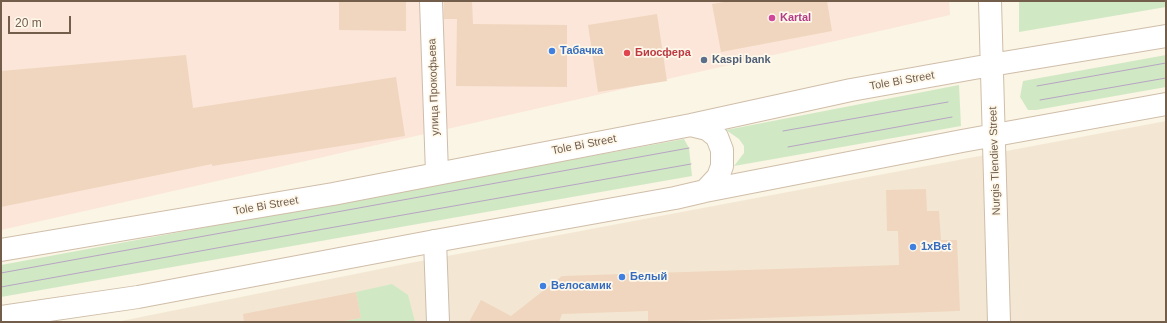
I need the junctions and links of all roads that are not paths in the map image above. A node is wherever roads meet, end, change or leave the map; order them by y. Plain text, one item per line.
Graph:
1 (431, 1) edge
2 (990, 1) edge
3 (1166, 36) edge
4 (991, 65) junction
5 (1166, 104) edge
6 (691, 124) junction
7 (994, 135) junction
8 (437, 173) junction
9 (705, 191) junction
10 (435, 240) junction
11 (1, 250) edge
12 (1, 317) edge
13 (438, 322) edge
14 (1000, 322) edge

1 - 8 main road, улица Прокофьева
2 - 4 main road, Nurgis Tlendiev Street
3 - 4 main road, Tole Bi Street
4 - 6 main road, Tole Bi Street
4 - 7 main road, Nurgis Tlendiev Street
5 - 7 main road
6 - 8 main road, Tole Bi Street
6 - 9 main road
7 - 9 main road
7 - 14 main road, Nurgis Tlendiev Street
8 - 11 main road, Tole Bi Street
9 - 10 main road
10 - 12 main road
10 - 13 main road

